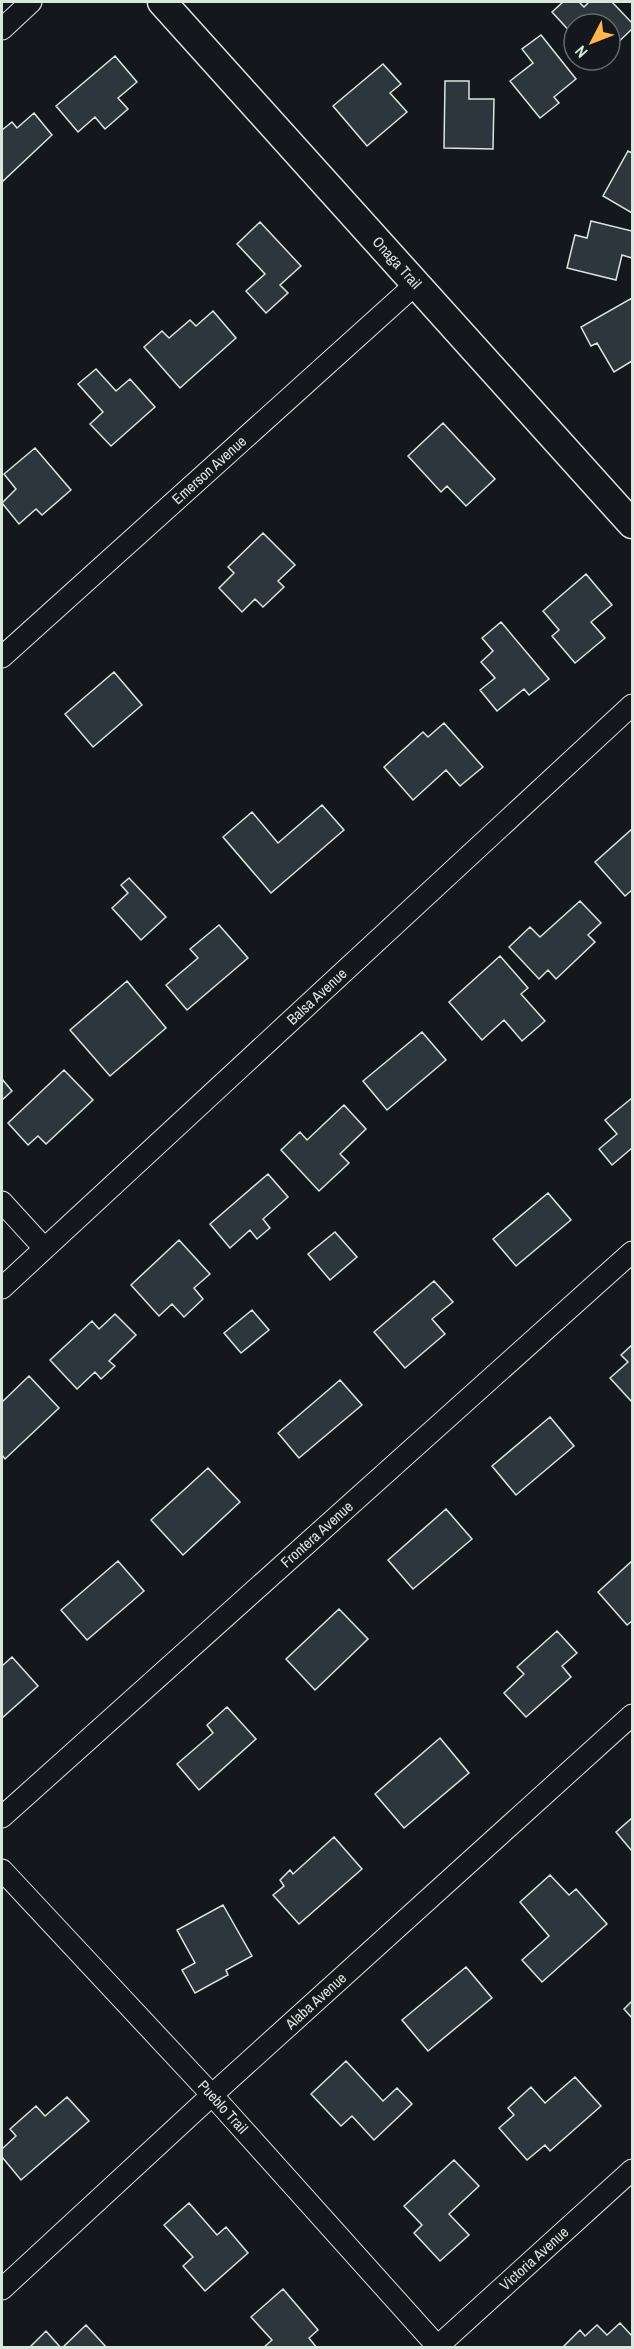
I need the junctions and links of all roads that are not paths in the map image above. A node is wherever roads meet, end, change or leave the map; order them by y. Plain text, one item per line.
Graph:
1 (31, 2) edge
2 (162, 2) edge
3 (2, 29) edge
4 (417, 284) junction
5 (633, 524) edge
6 (2, 657) edge
7 (633, 705) edge
8 (2, 1202) edge
9 (44, 1248) junction
10 (633, 1252) edge
11 (2, 1288) edge
12 (633, 1715) edge
13 (2, 1817) edge
14 (2, 1870) edge
15 (212, 2095) junction
16 (633, 2170) edge
17 (2, 2289) edge
18 (439, 2347) edge

1 - 3 street
2 - 4 street, Onaga Trail
4 - 5 street, Onaga Trail
4 - 6 street, Emerson Avenue
7 - 9 street, Balsa Avenue
8 - 9 street
9 - 11 street, Balsa Avenue
10 - 13 street, Frontera Avenue
12 - 15 street, Alaba Avenue
14 - 15 street, Pueblo Trail
15 - 17 street, Alaba Avenue
15 - 18 street, Pueblo Trail
16 - 18 street, Victoria Avenue

